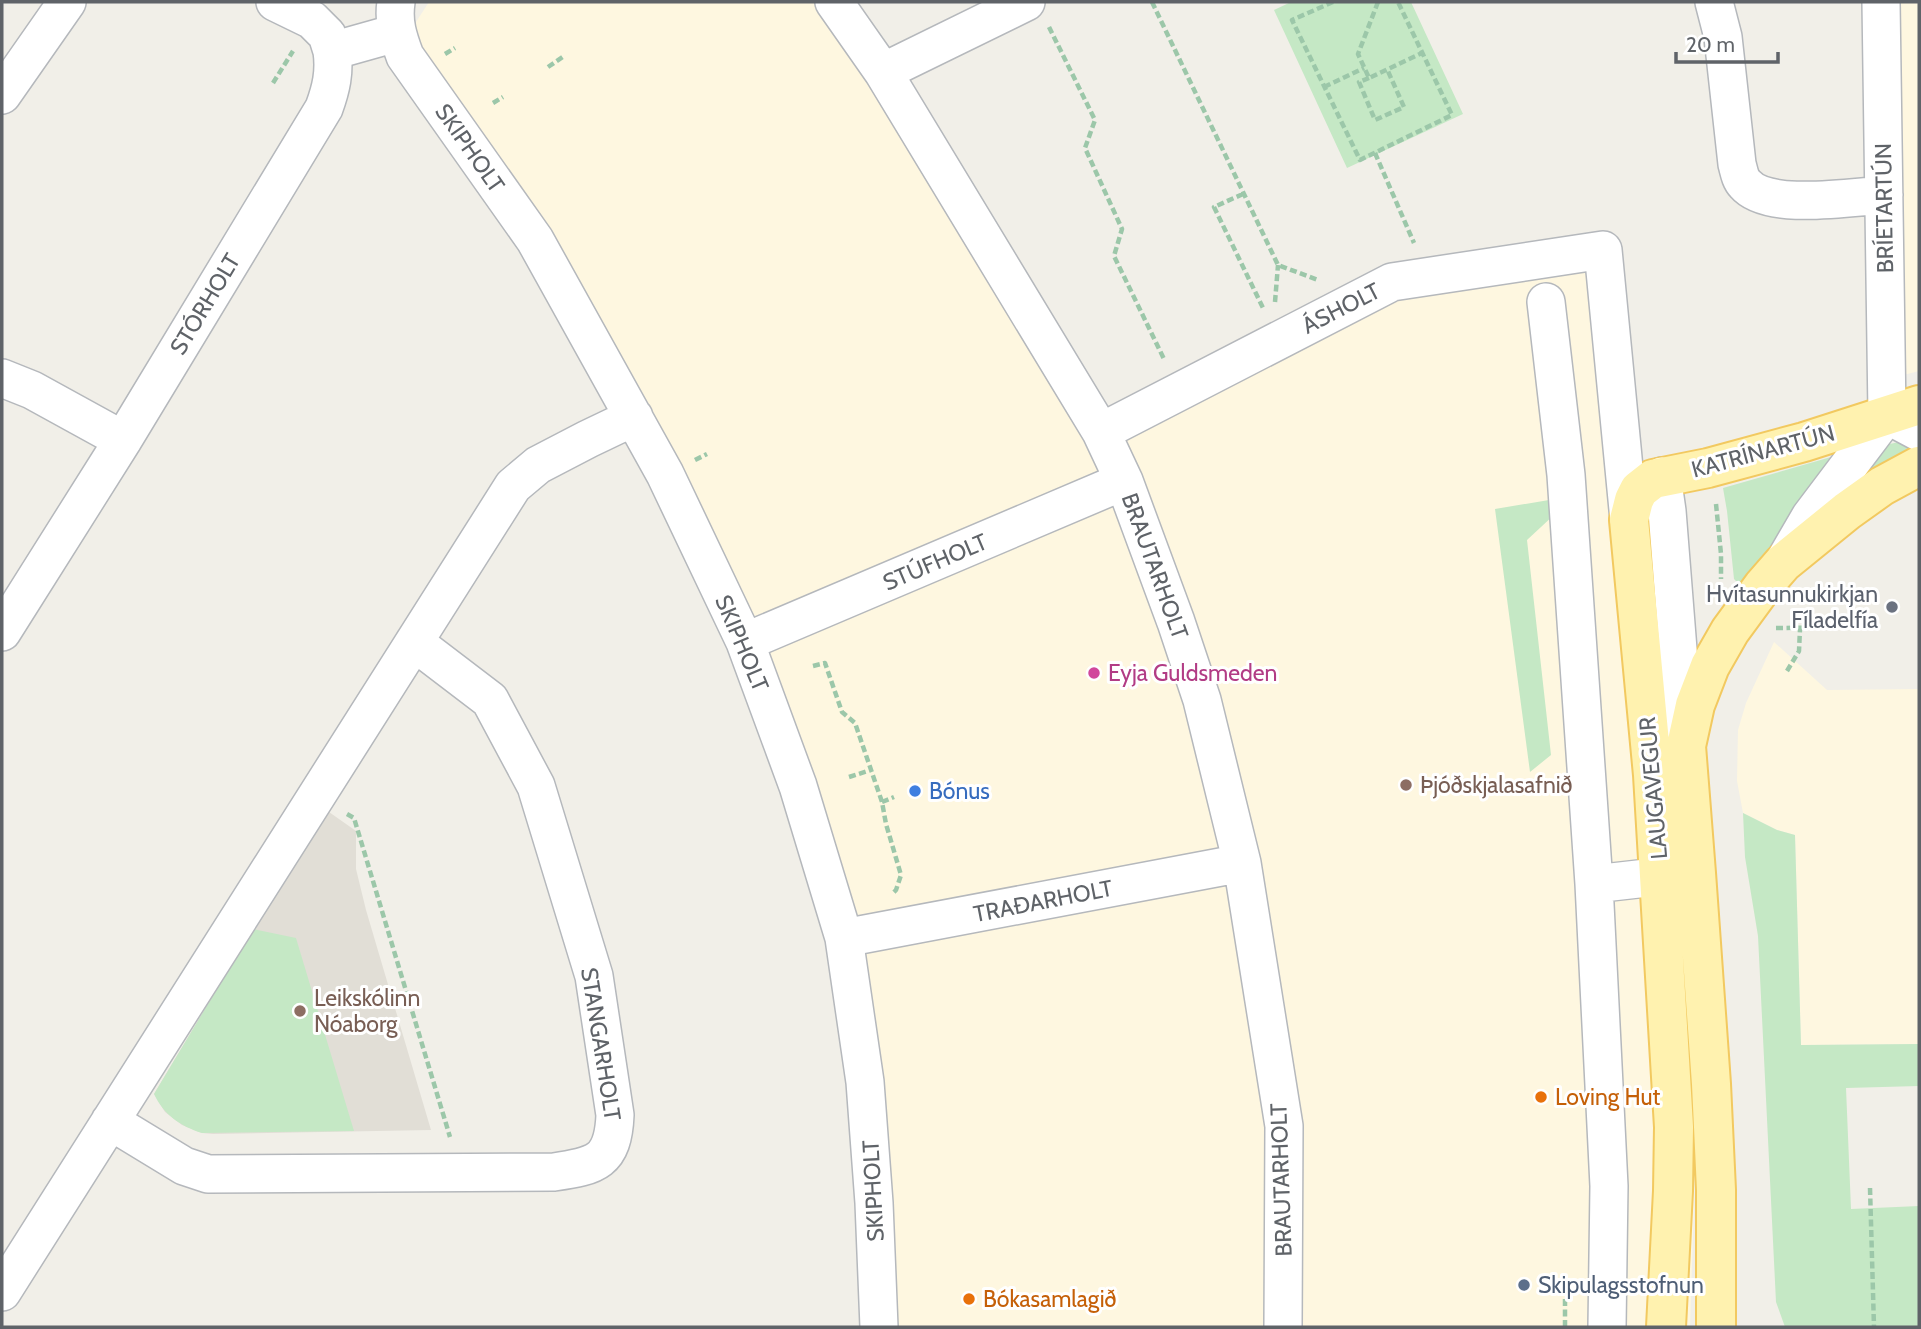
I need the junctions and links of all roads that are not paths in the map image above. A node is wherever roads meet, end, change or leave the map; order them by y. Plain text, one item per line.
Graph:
1 (67, 2) edge
2 (275, 2) edge
3 (834, 2) edge
4 (1714, 2) edge
5 (1881, 2) edge
6 (1037, 14) edge
7 (396, 17) edge
8 (332, 51) junction
9 (883, 72) junction
10 (2, 95) edge
11 (1884, 195) junction
12 (1602, 250) joint
13 (1546, 302) dead end
14 (2, 378) edge
15 (634, 417) junction
16 (1908, 417) edge
17 (1101, 432) junction
18 (123, 440) junction
19 (1919, 466) edge
20 (1625, 469) junction
21 (1566, 475) junction
22 (1662, 476) junction
23 (1124, 481) junction
24 (1629, 520) junction
25 (1783, 563) junction
26 (2, 632) edge
27 (414, 642) junction
28 (745, 642) junction
29 (1686, 746) junction
30 (1242, 863) junction
31 (1678, 875) junction
32 (1594, 884) junction
33 (844, 938) junction
34 (110, 1121) junction
35 (2, 1292) edge
36 (879, 1327) edge
37 (1283, 1327) edge
38 (1607, 1327) edge
39 (1666, 1327) edge
40 (1716, 1327) edge

1 - 10 street
2 - 8 street
3 - 9 street, BRAUTARHOLT
4 - 11 street
5 - 11 street, BRÍETARTÚN
6 - 9 street
7 - 8 street
7 - 15 street, SKIPHOLT
8 - 18 street, STÓRHOLT
9 - 17 street, BRAUTARHOLT
11 - 16 street, BRÍETARTÚN
12 - 17 street, ÁSHOLT
12 - 20 street, LAUGAVEGUR
13 - 21 street
14 - 18 street
15 - 27 street
15 - 28 street, SKIPHOLT
16 - 22 main road, KATRÍNARTÚN
16 - 25 street
17 - 23 street, BRAUTARHOLT
18 - 26 street, STÓRHOLT
19 - 25 main road
20 - 21 street
20 - 24 street, LAUGAVEGUR
21 - 32 street
22 - 24 main road, KATRÍNARTÚN
22 - 29 street, LAUGAVEGUR
23 - 28 street, STÚFHOLT
23 - 30 street, BRAUTARHOLT
24 - 31 main road, LAUGAVEGUR
25 - 29 main road
27 - 34 street
27 - 34 street, STANGARHOLT
28 - 33 street, SKIPHOLT
29 - 31 main road, LAUGAVEGUR
30 - 33 street, TRAÐARHOLT
30 - 37 street, BRAUTARHOLT
31 - 32 street
31 - 39 main road, LAUGAVEGUR
31 - 40 main road, LAUGAVEGUR
32 - 38 street
33 - 36 street, SKIPHOLT
34 - 35 street

